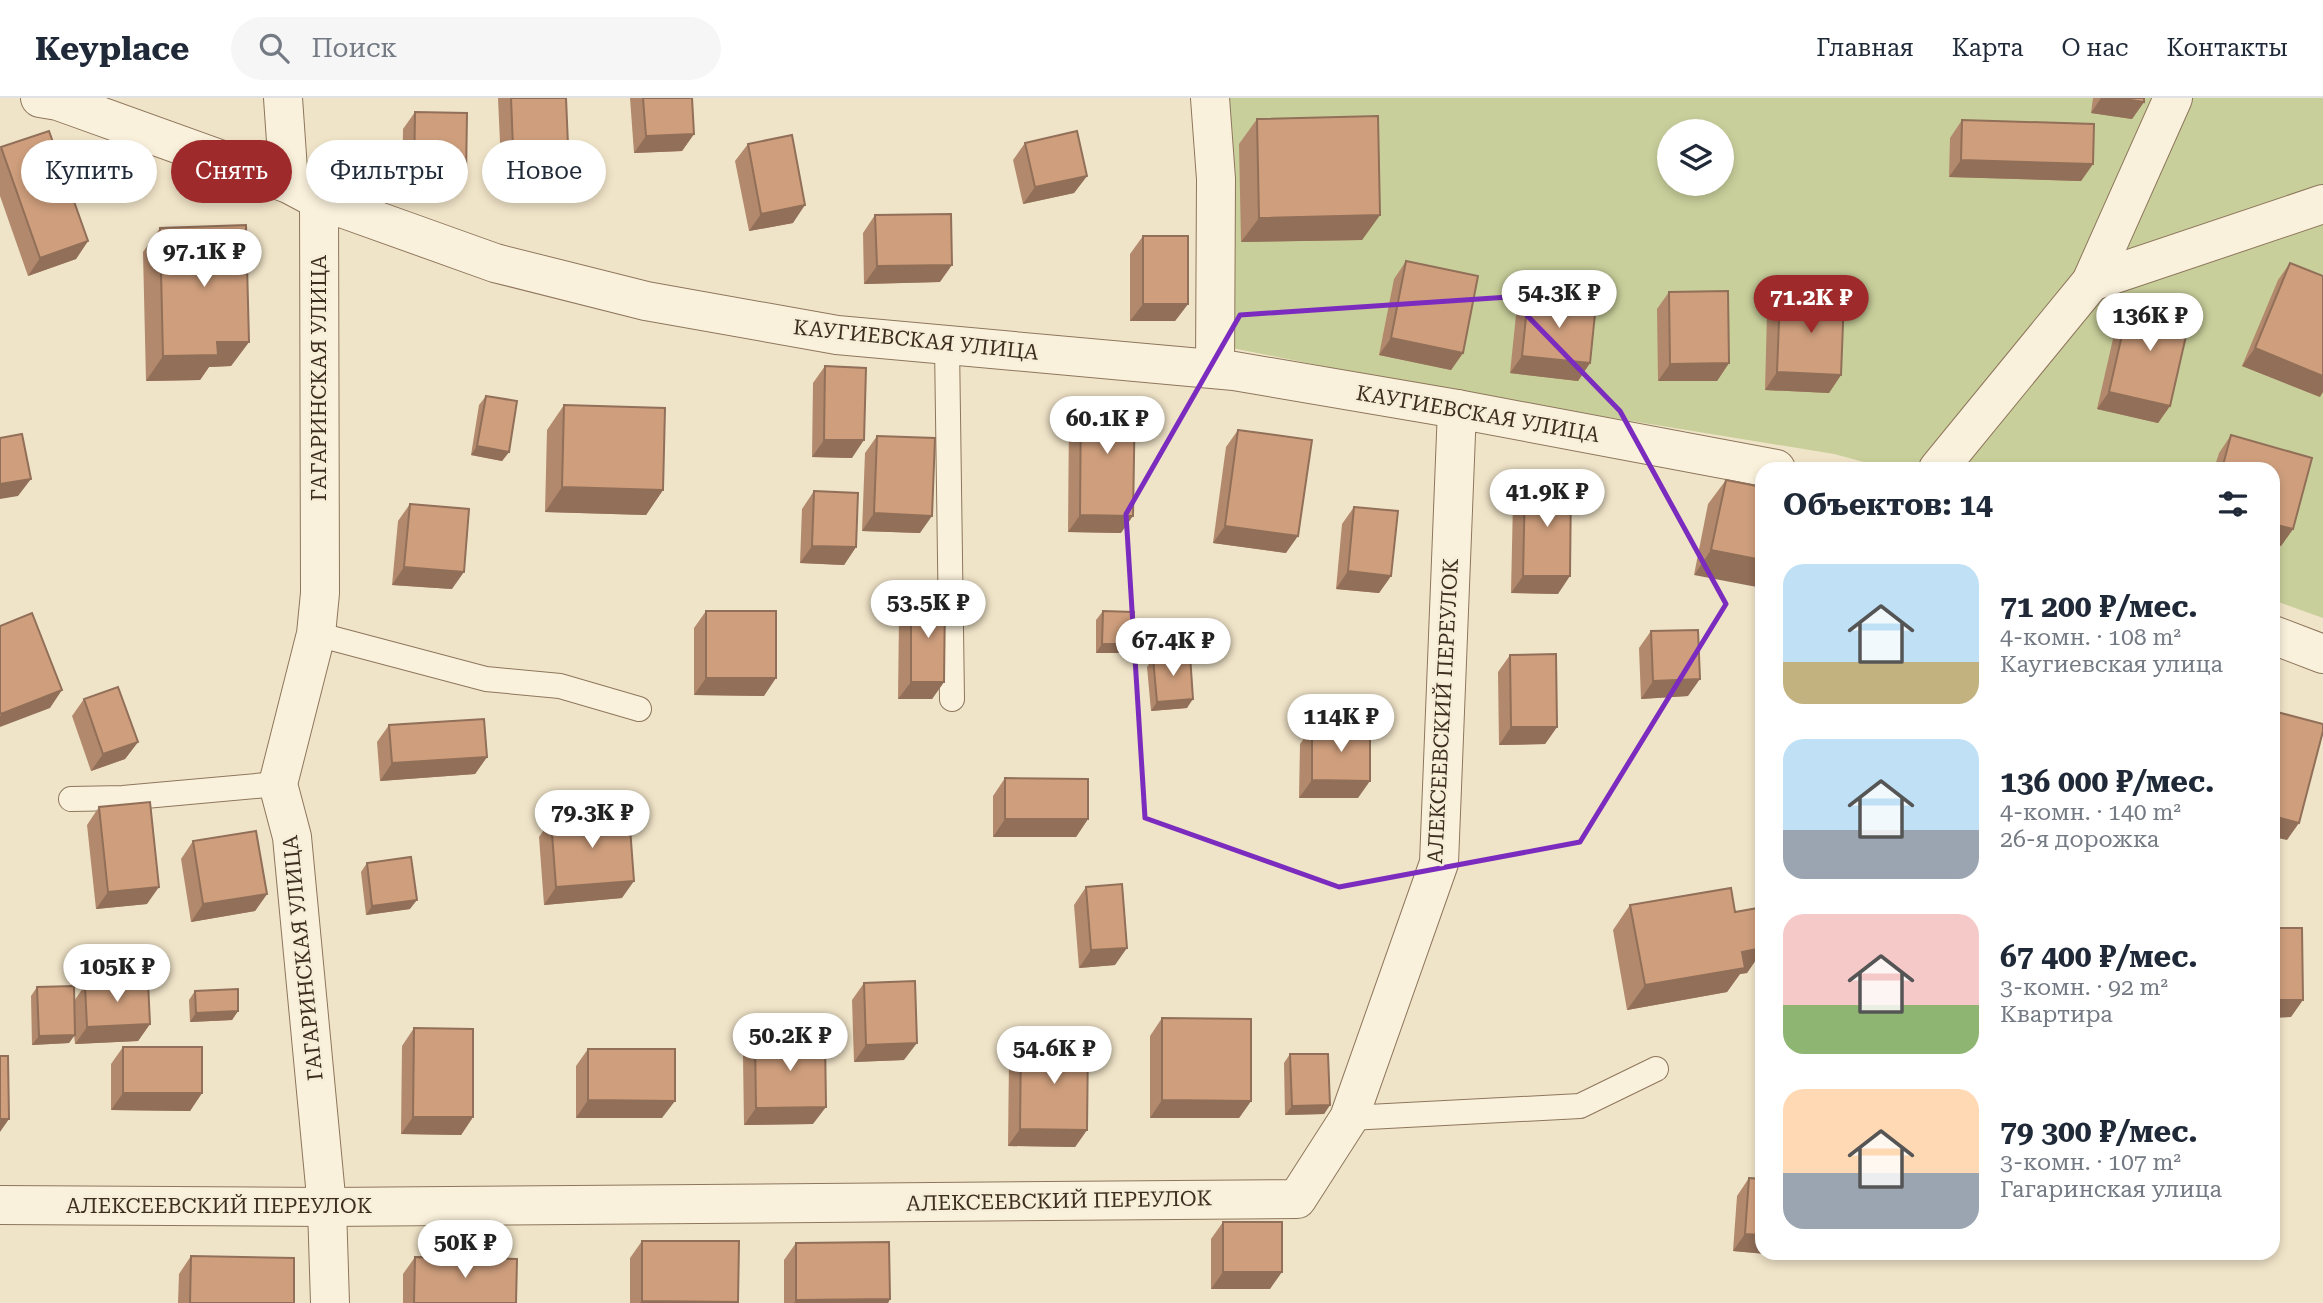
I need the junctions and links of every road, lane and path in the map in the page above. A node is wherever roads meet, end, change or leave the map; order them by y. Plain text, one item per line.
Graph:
1 (40, 98) edge
2 (283, 98) edge
3 (1210, 98) edge
4 (2173, 98) edge
5 (304, 192) junction
6 (2323, 204) edge
7 (2091, 282) junction
8 (947, 345) junction
9 (1216, 369) junction
10 (1457, 409) junction
11 (1944, 462) edge
12 (1755, 465) edge
13 (316, 634) junction
14 (2280, 638) edge
15 (2323, 654) edge
16 (952, 699) dead end
17 (639, 709) dead end
18 (278, 783) junction
19 (71, 799) dead end
20 (1656, 1069) dead end
21 (1349, 1118) junction
22 (0, 1205) edge
23 (327, 1207) junction
24 (330, 1303) edge

1 - 5 street, КАУГИЕВСКАЯ УЛИЦА
2 - 5 street, ГАГАРИНСКАЯ УЛИЦА
3 - 9 street
4 - 7 street
5 - 8 street, КАУГИЕВСКАЯ УЛИЦА
5 - 13 street, ГАГАРИНСКАЯ УЛИЦА
6 - 7 street
7 - 11 street
8 - 9 street, КАУГИЕВСКАЯ УЛИЦА
8 - 16 lane
9 - 10 street, КАУГИЕВСКАЯ УЛИЦА
10 - 12 street, КАУГИЕВСКАЯ УЛИЦА
10 - 21 street, АЛЕКСЕЕВСКИЙ ПЕРЕУЛОК
13 - 17 lane
13 - 18 street, ГАГАРИНСКАЯ УЛИЦА
14 - 15 street
18 - 19 lane
18 - 23 street, ГАГАРИНСКАЯ УЛИЦА
20 - 21 lane
21 - 23 street, АЛЕКСЕЕВСКИЙ ПЕРЕУЛОК
22 - 23 street, АЛЕКСЕЕВСКИЙ ПЕРЕУЛОК
23 - 24 street, ГАГАРИНСКАЯ УЛИЦА

